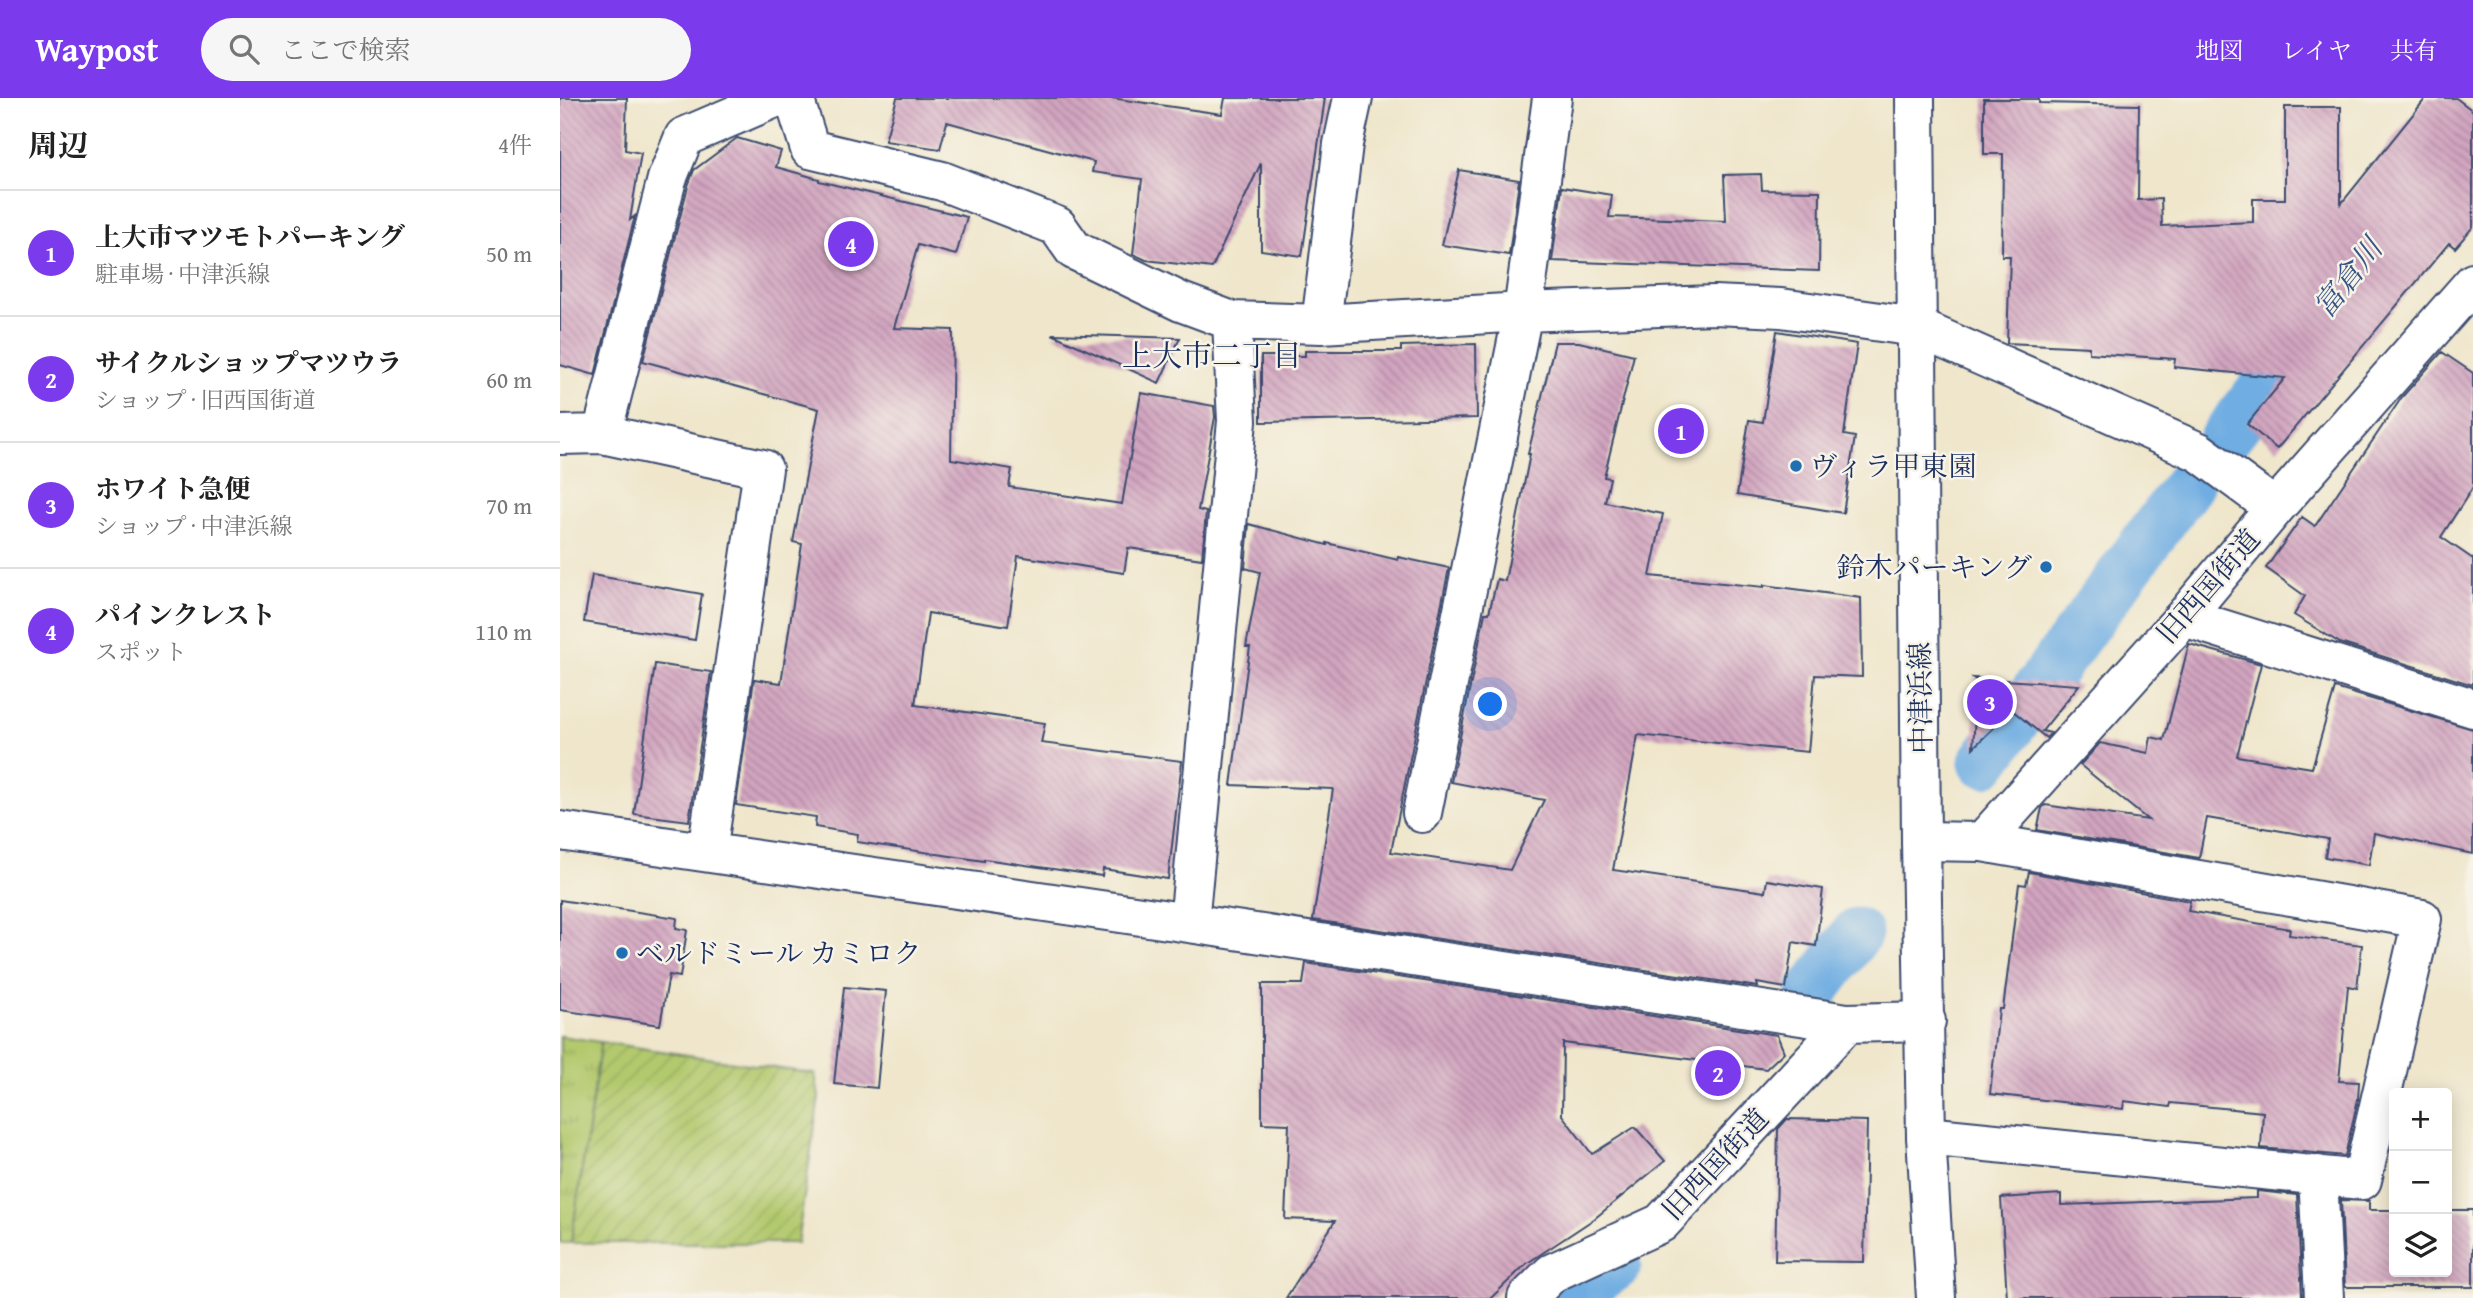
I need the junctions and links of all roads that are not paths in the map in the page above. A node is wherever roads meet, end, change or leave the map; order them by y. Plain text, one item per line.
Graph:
1 (775, 98) edge
2 (794, 98) edge
3 (1353, 98) edge
4 (1552, 98) edge
5 (1915, 98) edge
6 (2473, 283) edge
7 (1523, 312) junction
8 (1232, 321) junction
9 (1321, 324) junction
10 (1916, 327) junction
11 (602, 434) junction
12 (560, 435) edge
13 (2275, 509) junction
14 (2183, 617) junction
15 (2473, 708) edge
16 (1422, 813) dead end
17 (560, 831) edge
18 (1921, 841) junction
19 (1982, 842) junction
20 (707, 852) junction
21 (1189, 923) junction
22 (1926, 1021) junction
23 (1847, 1023) junction
24 (1926, 1136) junction
25 (2318, 1175) junction
26 (1527, 1298) edge
27 (1936, 1298) edge
28 (2324, 1298) edge

1 - 11 street
2 - 8 street
3 - 9 street
4 - 7 street
5 - 10 street, 中津浜線
6 - 13 street, 旧西国街道
7 - 9 street
7 - 10 street
7 - 16 street
8 - 9 street
8 - 21 street
10 - 13 street
10 - 18 street, 中津浜線
11 - 12 street
11 - 20 street
13 - 14 street, 旧西国街道
14 - 15 street
14 - 19 street, 旧西国街道
17 - 20 street
18 - 19 street
18 - 22 street, 中津浜線
19 - 25 street
20 - 21 street
21 - 23 street
22 - 23 street
22 - 24 street, 中津浜線
23 - 26 street, 旧西国街道
24 - 25 street
24 - 27 street, 中津浜線
25 - 28 street

